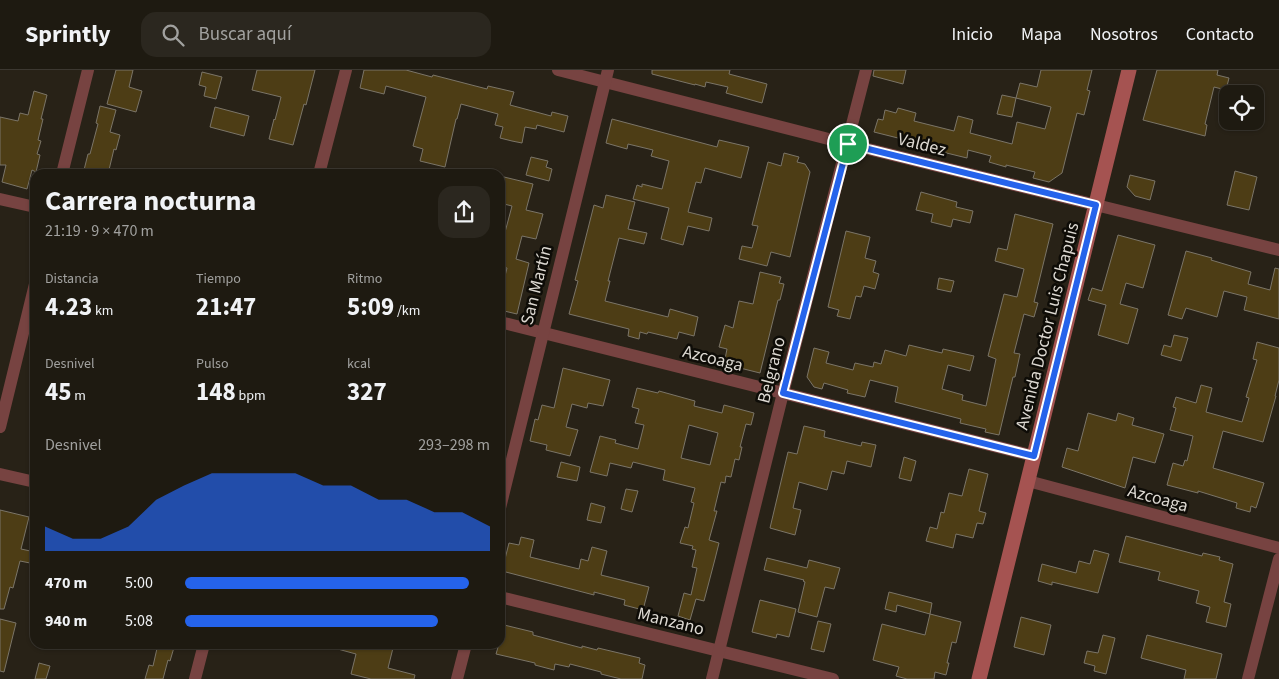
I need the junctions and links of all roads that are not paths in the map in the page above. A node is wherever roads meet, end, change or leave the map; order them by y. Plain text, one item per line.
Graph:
1 (88, 70) edge
2 (346, 70) edge
3 (558, 70) edge
4 (866, 70) edge
5 (1129, 70) edge
6 (606, 76) edge
7 (848, 144) junction
8 (63, 169) edge
9 (320, 169) edge
10 (0, 199) edge
11 (1096, 205) junction
12 (30, 207) edge
13 (1279, 250) edge
14 (30, 304) edge
15 (505, 323) edge
16 (543, 333) junction
17 (783, 393) junction
18 (0, 427) edge
19 (1034, 456) junction
20 (0, 474) edge
21 (30, 481) edge
22 (1028, 481) junction
23 (505, 488) edge
24 (1279, 548) edge
25 (1279, 558) edge
26 (505, 598) edge
27 (203, 649) edge
28 (465, 649) edge
29 (718, 651) junction
30 (195, 679) edge
31 (457, 679) edge
32 (712, 679) edge
33 (833, 679) edge
34 (979, 679) edge
35 (1248, 679) edge

1 - 8 street
2 - 9 street
3 - 6 street, Valdez
4 - 7 street, Belgrano
5 - 11 main road, Avenida Doctor Luis Chapuis
6 - 7 street, Valdez
6 - 16 street, San Martín
7 - 11 street, Valdez
7 - 17 street, Belgrano
10 - 12 street
11 - 13 street, Valdez
11 - 19 main road, Avenida Doctor Luis Chapuis
14 - 18 street
15 - 16 street, Azcoaga
16 - 17 street, Azcoaga
16 - 23 street, San Martín
17 - 19 street, Azcoaga
17 - 29 street, Belgrano
19 - 22 main road, Avenida Doctor Luis Chapuis
20 - 21 street
22 - 24 street, Azcoaga
22 - 34 main road, Avenida Doctor Luis Chapuis
25 - 35 street
26 - 29 street, Manzano
27 - 30 street
28 - 31 street
29 - 32 street, Belgrano
29 - 33 street, Manzano

